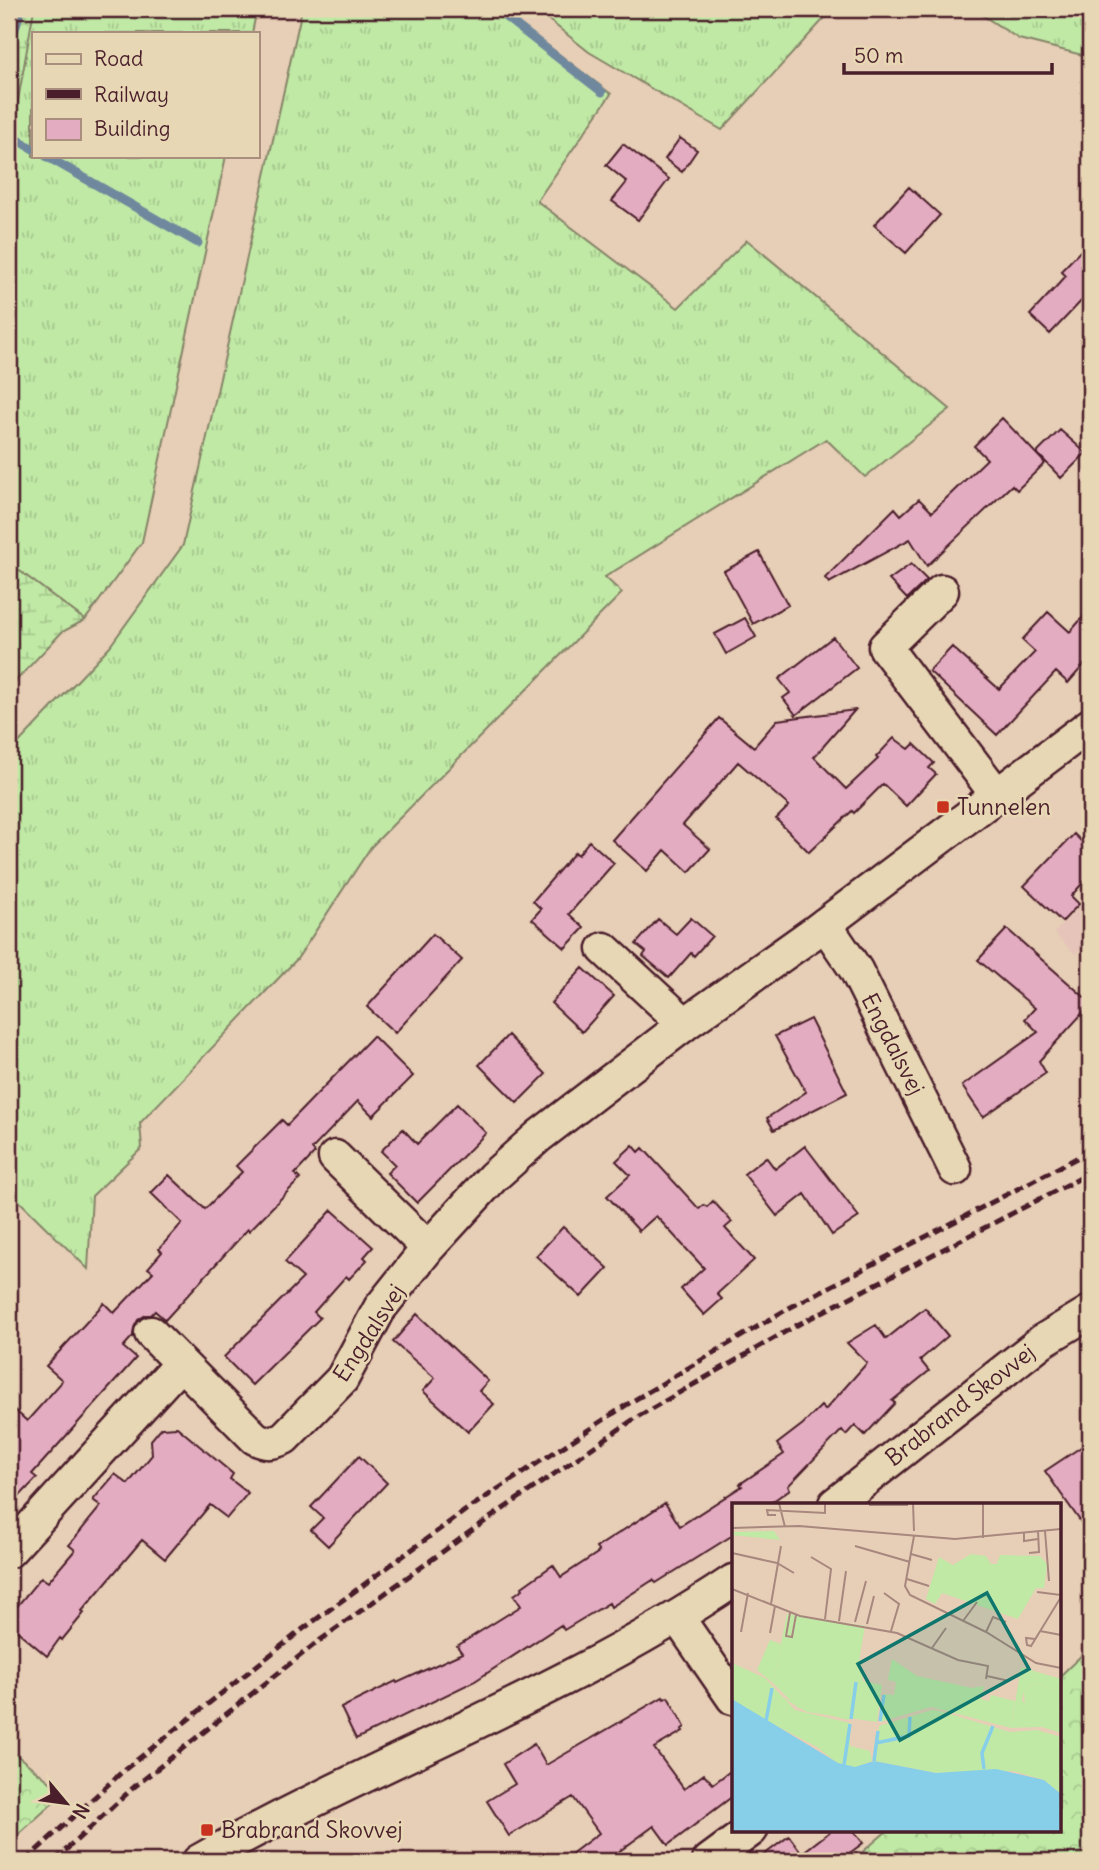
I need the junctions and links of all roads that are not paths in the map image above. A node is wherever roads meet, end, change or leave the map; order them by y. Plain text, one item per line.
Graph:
1 (942, 591) dead end
2 (1090, 726) edge
3 (997, 795) junction
4 (825, 924) junction
5 (604, 949) dead end
6 (685, 1024) junction
7 (335, 1157) dead end
8 (956, 1169) dead end
9 (428, 1248) junction
10 (1090, 1312) edge
11 (151, 1334) dead end
12 (180, 1364) junction
13 (836, 1503) edge
14 (9, 1550) edge
15 (732, 1582) edge
16 (678, 1618) junction
17 (732, 1698) edge
18 (748, 1832) edge
19 (199, 1861) edge
20 (709, 1861) edge

1 - 3 street
2 - 3 street, Engdalsvej
3 - 4 street, Engdalsvej
4 - 6 street, Engdalsvej
4 - 8 street, Engdalsvej
5 - 6 street
6 - 9 street, Engdalsvej
7 - 9 street
9 - 12 street, Engdalsvej
10 - 13 street, Brabrand Skovvej
11 - 12 street, Engdalsvej
12 - 14 street
15 - 16 street
16 - 17 street
16 - 19 street
18 - 20 street

